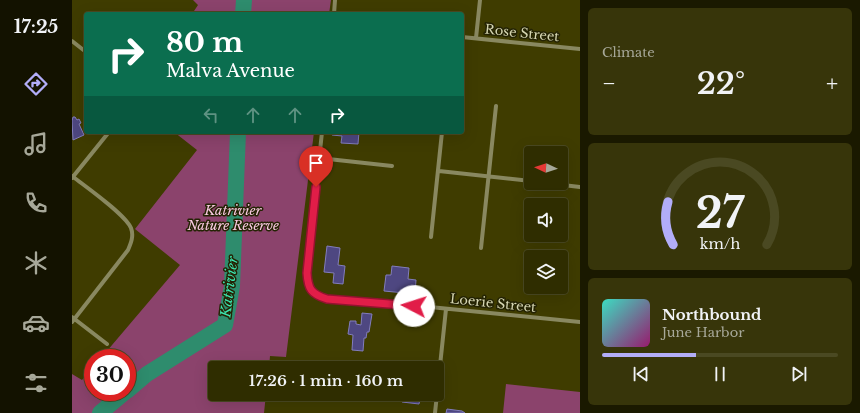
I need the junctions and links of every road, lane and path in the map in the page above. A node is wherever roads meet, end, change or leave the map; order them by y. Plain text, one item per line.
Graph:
1 (335, 0) edge
2 (480, 0) edge
3 (334, 12) edge
4 (464, 37) edge
5 (476, 38) junction
6 (72, 41) edge
7 (580, 49) edge
8 (84, 50) edge
9 (496, 106) dead end
10 (106, 134) edge
11 (322, 134) edge
12 (442, 134) edge
13 (320, 158) junction
14 (392, 166) dead end
15 (439, 172) junction
16 (489, 176) junction
17 (72, 177) edge
18 (524, 180) edge
19 (568, 186) edge
20 (580, 187) edge
21 (431, 237) dead end
22 (481, 248) dead end
23 (446, 309) junction
24 (73, 319) edge
25 (580, 322) edge
26 (107, 344) dead end
27 (435, 413) edge

1 - 3 street
2 - 5 street
4 - 5 street, Rose Street
5 - 7 street, Rose Street
6 - 8 street
9 - 16 street
10 - 17 street
11 - 13 street
12 - 15 street
13 - 14 street
13 - 23 street, Loerie Street
15 - 16 street
15 - 21 street
16 - 18 street
16 - 22 street
17 - 24 street
19 - 20 street
23 - 25 street, Loerie Street
23 - 27 street
24 - 26 street

